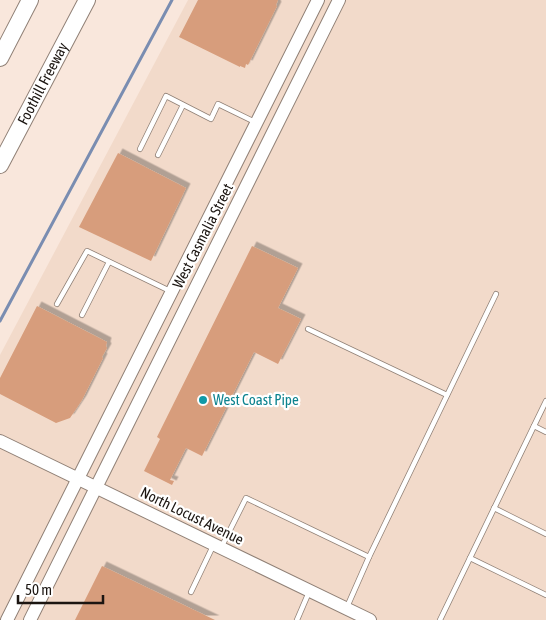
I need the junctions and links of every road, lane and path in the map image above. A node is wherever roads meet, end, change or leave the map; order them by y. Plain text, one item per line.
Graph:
1 (29, 0) edge
2 (87, 0) edge
3 (318, 0) edge
4 (339, 0) edge
5 (0, 58) edge
6 (183, 105) junction
7 (256, 123) junction
8 (140, 149) dead end
9 (158, 155) dead end
10 (0, 165) edge
11 (109, 262) junction
12 (171, 292) junction
13 (496, 294) dead end
14 (57, 304) dead end
15 (82, 315) dead end
16 (308, 329) dead end
17 (447, 395) junction
18 (546, 401) edge
19 (534, 426) junction
20 (546, 432) edge
21 (0, 441) edge
22 (78, 478) junction
23 (95, 487) junction
24 (494, 508) junction
25 (546, 534) edge
26 (217, 546) junction
27 (369, 557) junction
28 (470, 558) junction
29 (310, 591) junction
30 (191, 592) dead end
31 (546, 595) edge
32 (346, 608) junction
33 (7, 620) edge
34 (30, 620) edge
35 (297, 620) edge
36 (370, 620) edge
37 (440, 620) edge

1 - 5 highway
2 - 10 highway, Foothill Freeway
3 - 7 street, West Casmalia Street
4 - 23 street, West Casmalia Street
6 - 7 lane
6 - 8 lane
6 - 9 lane
7 - 12 street, West Casmalia Street
11 - 12 lane
11 - 14 lane
11 - 15 lane
12 - 22 street, West Casmalia Street
13 - 17 lane
16 - 17 lane
17 - 27 lane
18 - 19 lane
19 - 20 lane
19 - 24 lane
21 - 22 street, North Locust Avenue
22 - 23 street, North Locust Avenue
22 - 33 street, West Casmalia Street
23 - 26 street, North Locust Avenue
23 - 34 street, West Casmalia Street
24 - 25 lane
24 - 28 lane
26 - 27 lane
26 - 29 street, North Locust Avenue
26 - 30 lane
27 - 32 lane
28 - 31 lane
28 - 37 lane
29 - 32 street, North Locust Avenue
29 - 35 lane
32 - 36 street, North Locust Avenue

